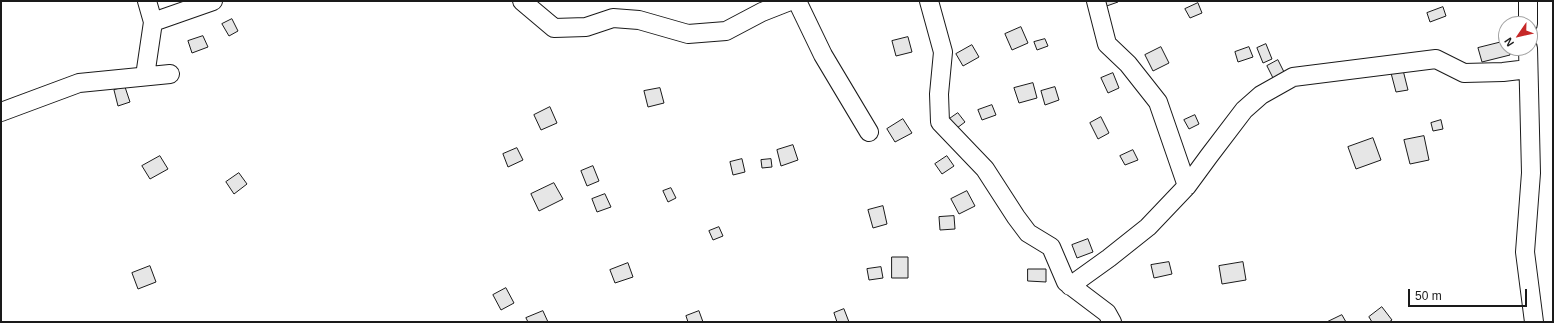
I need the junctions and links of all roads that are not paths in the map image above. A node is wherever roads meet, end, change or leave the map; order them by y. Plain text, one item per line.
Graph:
1 (147, 1) edge
2 (213, 1) edge
3 (522, 1) edge
4 (790, 1) edge
5 (797, 1) edge
6 (929, 1) edge
7 (1096, 1) edge
8 (1528, 1) edge
9 (1528, 16) edge
10 (153, 22) junction
11 (1528, 56) edge
12 (1528, 69) junction
13 (170, 74) dead end
14 (145, 76) junction
15 (1, 112) edge
16 (869, 132) dead end
17 (1187, 186) junction
18 (1070, 286) junction
19 (1112, 322) edge
20 (1534, 322) edge

1 - 10 street
2 - 10 street
3 - 4 street
5 - 16 street
6 - 18 street
7 - 17 street
8 - 9 street
10 - 14 street
11 - 12 street
12 - 17 street
12 - 20 street
13 - 14 street
14 - 15 street
17 - 18 street
18 - 19 street

